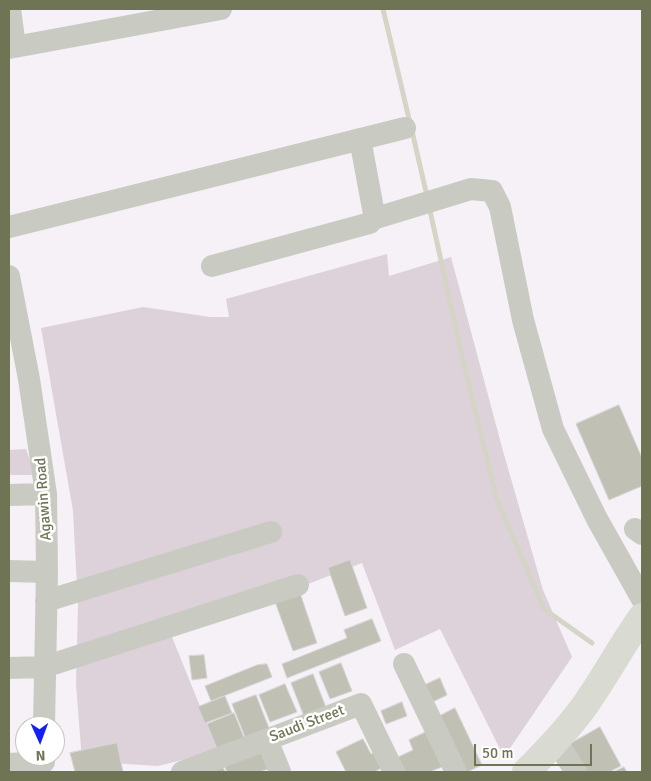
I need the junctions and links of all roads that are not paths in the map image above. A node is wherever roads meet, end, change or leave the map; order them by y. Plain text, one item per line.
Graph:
1 (10, 9) edge
2 (221, 9) edge
3 (12, 47) edge
4 (405, 128) dead end
5 (360, 139) junction
6 (374, 219) junction
7 (9, 227) edge
8 (212, 266) dead end
9 (9, 276) edge
10 (9, 494) edge
11 (46, 494) junction
12 (271, 532) dead end
13 (9, 571) edge
14 (47, 572) junction
15 (298, 585) dead end
16 (642, 599) edge
17 (46, 601) junction
18 (642, 617) edge
19 (404, 664) dead end
20 (44, 667) junction
21 (9, 668) edge
22 (44, 716) edge
23 (267, 740) junction
24 (556, 741) junction
25 (182, 772) edge
26 (280, 772) edge
27 (394, 772) edge
28 (456, 772) edge
29 (526, 772) edge
30 (576, 772) edge

1 - 3 street
2 - 3 street
4 - 5 street
5 - 6 street
5 - 7 street
6 - 8 street
6 - 16 street
9 - 11 street, Agawin Road
10 - 11 street
11 - 14 street, Agawin Road
12 - 17 street
13 - 14 street
14 - 17 street, Agawin Road
15 - 20 street
17 - 20 street, Agawin Road
18 - 24 main road
19 - 28 street
20 - 21 street
20 - 22 street, Agawin Road
23 - 25 street, Saudi Street
23 - 26 street
23 - 27 street, Saudi Street
24 - 29 main road
24 - 30 street

